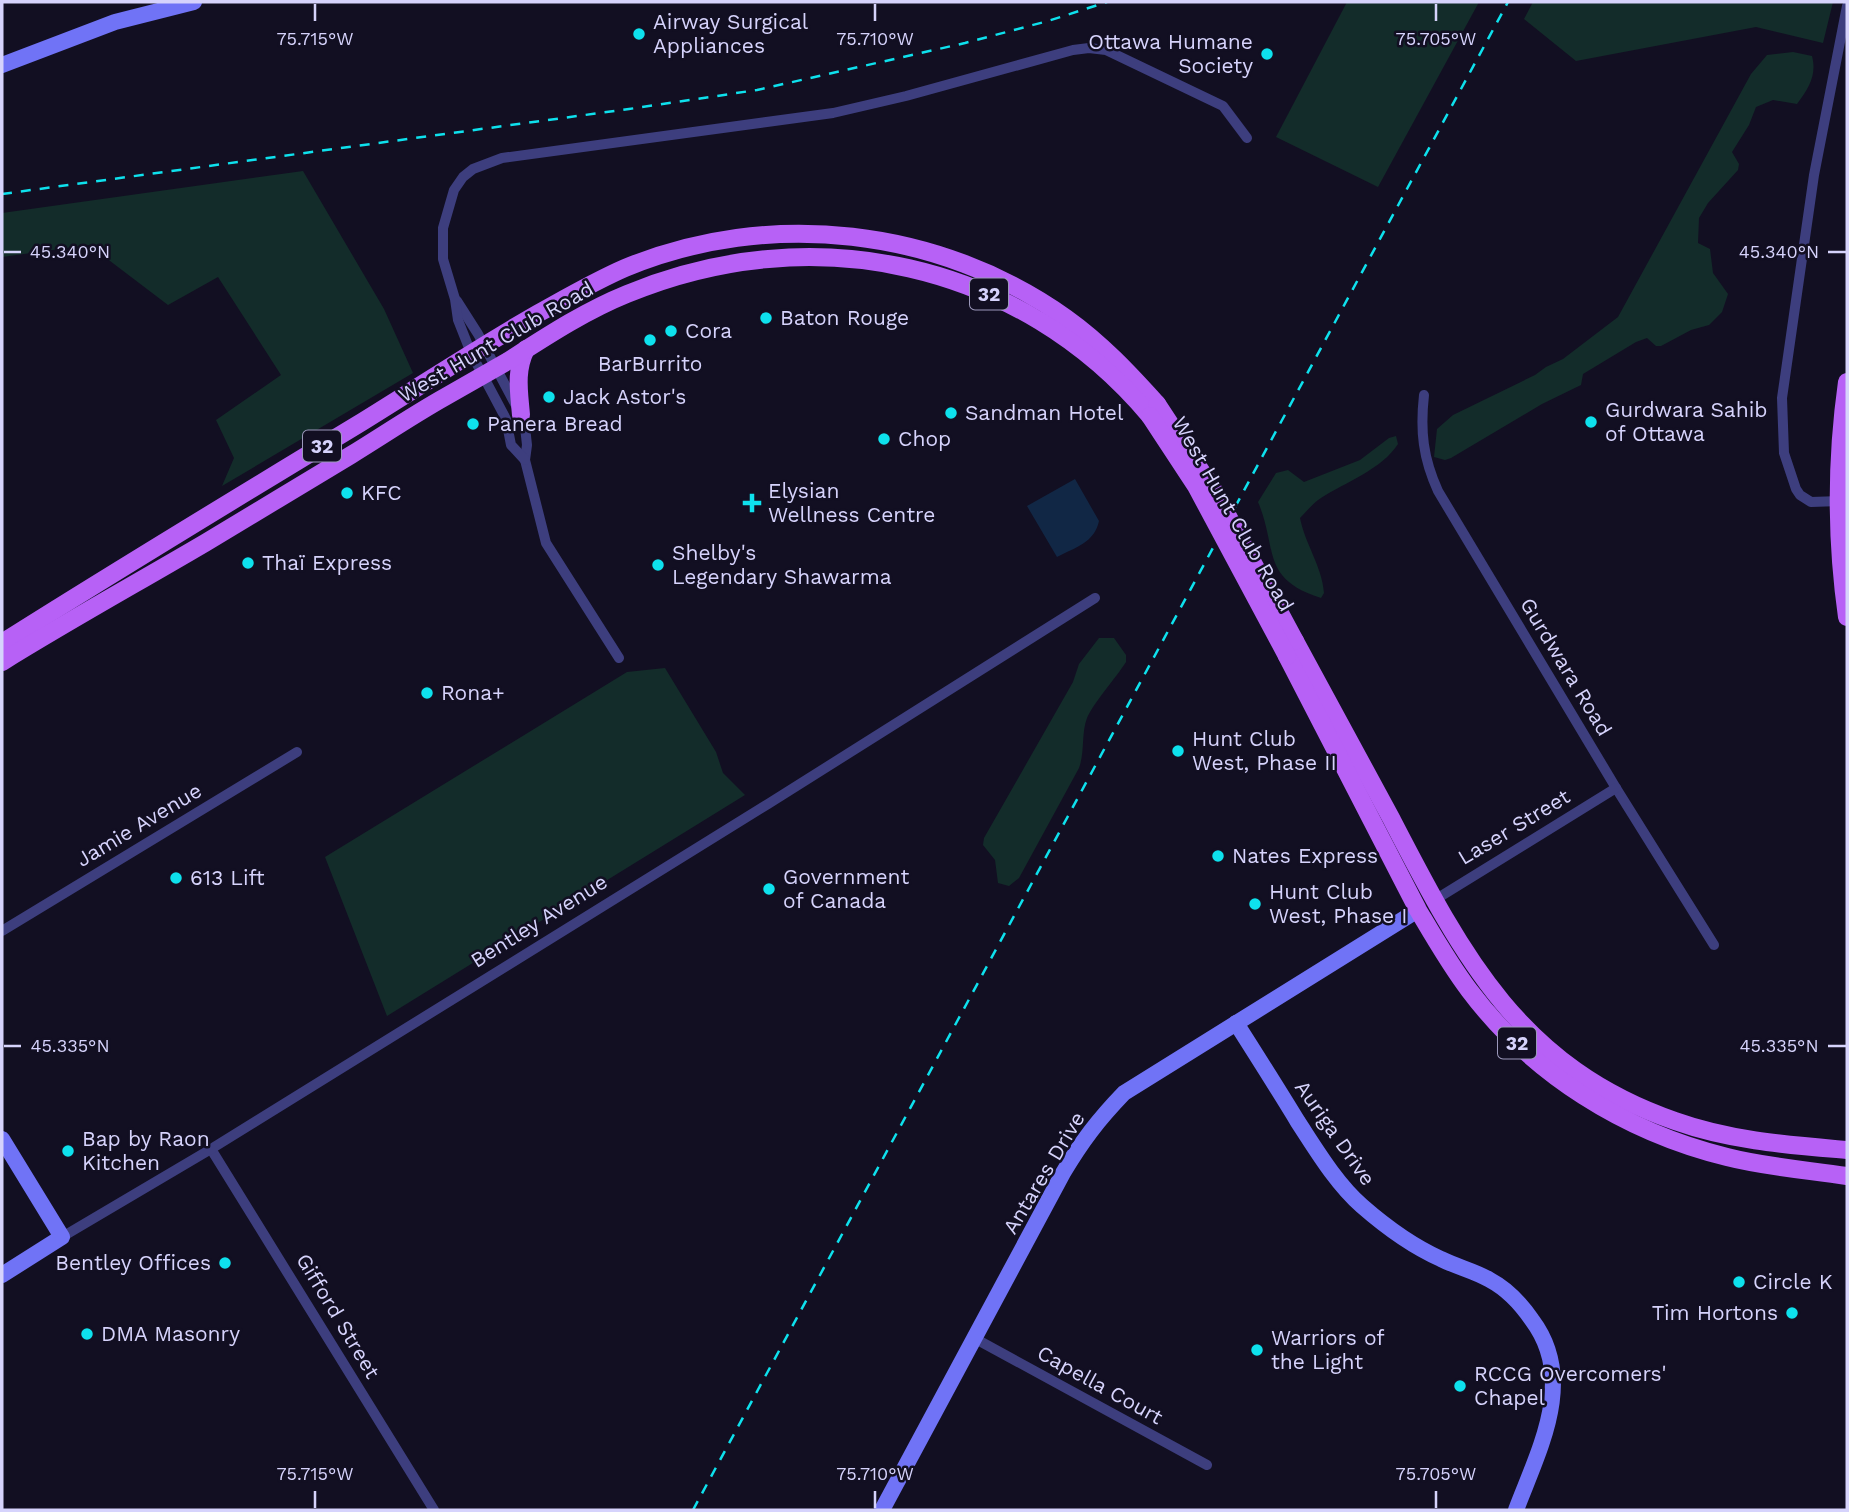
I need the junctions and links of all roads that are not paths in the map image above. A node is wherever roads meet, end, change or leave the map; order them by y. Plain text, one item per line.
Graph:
1 (194, 2) edge
2 (1847, 6) edge
3 (2, 65) edge
4 (1247, 138) dead end
5 (478, 349) junction
6 (526, 349) junction
7 (490, 371) junction
8 (1847, 382) edge
9 (1424, 395) dead end
10 (1154, 410) junction
11 (521, 415) junction
12 (525, 460) junction
13 (1842, 493) edge
14 (1095, 598) dead end
15 (62, 615) junction
16 (1847, 617) edge
17 (2, 643) edge
18 (620, 657) dead end
19 (2, 663) edge
20 (297, 752) dead end
21 (1616, 788) junction
22 (1425, 905) junction
23 (2, 931) edge
24 (1714, 945) dead end
25 (1236, 1023) junction
26 (2, 1139) edge
27 (211, 1149) junction
28 (1847, 1150) edge
29 (1847, 1175) edge
30 (62, 1237) junction
31 (2, 1275) edge
32 (974, 1338) junction
33 (1208, 1465) dead end
34 (429, 1508) edge
35 (882, 1510) edge
36 (1516, 1510) edge

1 - 3 street
2 - 13 street
4 - 5 street, West Hunt Club Road
5 - 7 street
5 - 10 main road, West Hunt Club Road / 32
5 - 15 main road, West Hunt Club Road / 32
6 - 7 main road, West Hunt Club Road / 32
6 - 10 main road, West Hunt Club Road / 32
6 - 11 main road
7 - 11 street
7 - 12 street
7 - 15 main road, West Hunt Club Road / 32
8 - 13 main road
9 - 21 street, Gurdwara Road
10 - 22 main road, West Hunt Club Road / 32, bridge
11 - 12 street
12 - 18 street
13 - 16 main road
14 - 27 street, Bentley Avenue
15 - 17 main road, West Hunt Club Road / 32
15 - 19 main road, West Hunt Club Road / 32
20 - 23 street, Jamie Avenue
21 - 22 street, Laser Street
21 - 24 street, Gurdwara Road
22 - 25 street, Antares Drive
22 - 28 main road, West Hunt Club Road / 32
22 - 29 main road, West Hunt Club Road / 32
25 - 32 street, Antares Drive
25 - 36 street, Auriga Drive
26 - 30 street
27 - 30 street, Bentley Avenue
27 - 34 street, Gifford Street
30 - 31 street, Bentley Avenue
32 - 33 street, Capella Court
32 - 35 street, Antares Drive

